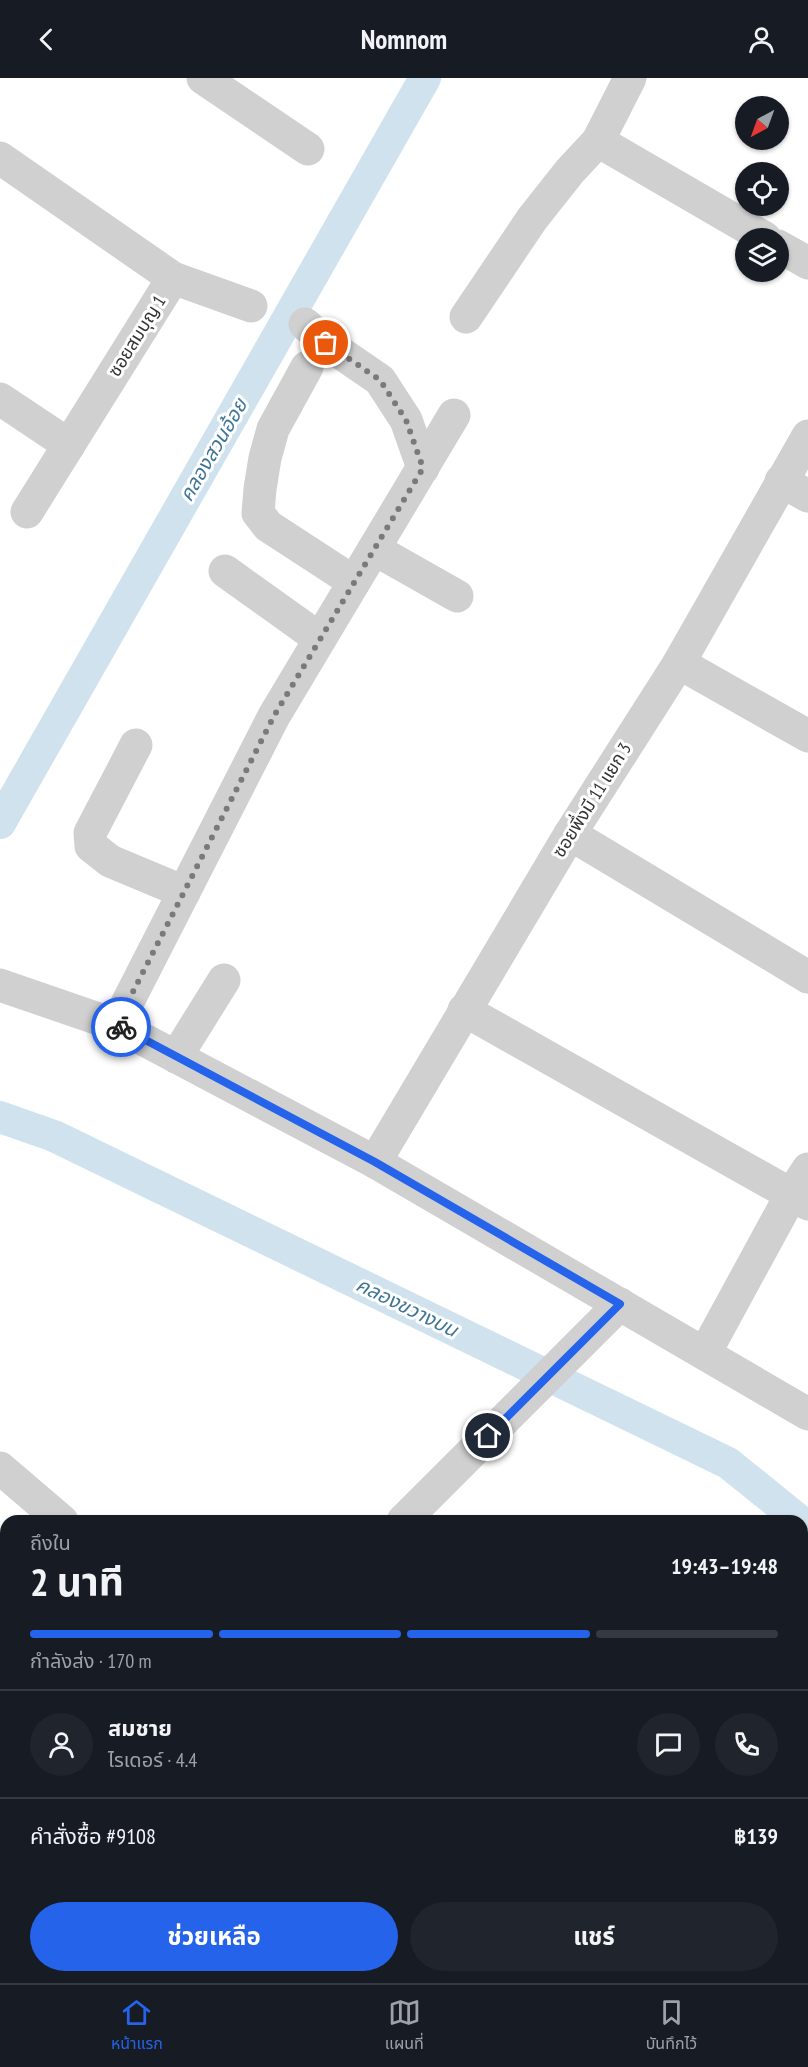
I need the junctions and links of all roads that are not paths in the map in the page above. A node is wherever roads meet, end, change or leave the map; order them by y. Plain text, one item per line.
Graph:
1 (203, 78) edge
2 (630, 78) edge
3 (598, 141) junction
4 (308, 149) dead end
5 (0, 158) edge
6 (748, 228) edge
7 (789, 252) edge
8 (808, 263) edge
9 (173, 278) junction
10 (251, 306) dead end
11 (466, 317) dead end
12 (304, 324) dead end
13 (307, 367) dead end
14 (0, 399) edge
15 (454, 416) dead end
16 (808, 436) edge
17 (69, 445) junction
18 (423, 468) junction
19 (795, 488) edge
20 (27, 512) dead end
21 (374, 549) junction
22 (225, 571) dead end
23 (354, 582) junction
24 (458, 596) dead end
25 (320, 639) junction
26 (679, 663) junction
27 (808, 736) edge
28 (136, 746) dead end
29 (570, 834) junction
30 (184, 892) junction
31 (808, 977) edge
32 (224, 980) dead end
33 (0, 985) edge
34 (464, 1010) junction
35 (116, 1025) junction
36 (176, 1057) junction
37 (375, 1162) junction
38 (802, 1189) edge
39 (620, 1304) junction
40 (705, 1353) junction
41 (808, 1414) edge
42 (0, 1468) edge
43 (55, 1515) edge
44 (409, 1515) edge

1 - 4 street
2 - 3 street
3 - 6 street
3 - 11 street
5 - 9 street, ซอยสมบุญ 1
7 - 8 street
9 - 10 street
9 - 17 street, ซอยสมบุญ 1
12 - 18 street
13 - 23 street
14 - 17 street
15 - 18 street
16 - 19 street, ซอยพึ่งมี 11 แยก 3
17 - 20 street, ซอยสมบุญ 1
18 - 21 street
19 - 26 street, ซอยพึ่งมี 11 แยก 3
21 - 23 street
21 - 24 street
22 - 25 street
23 - 25 street
25 - 30 street
26 - 27 street
26 - 29 street, ซอยพึ่งมี 11 แยก 3
28 - 30 street
29 - 31 street
29 - 34 street, ซอยพึ่งมี 11 แยก 3
30 - 35 street
32 - 36 street
33 - 35 street
34 - 37 street, ซอยพึ่งมี 11 แยก 3
34 - 38 street
35 - 36 street
36 - 37 street
37 - 39 street
38 - 40 street
39 - 40 street
39 - 44 street
40 - 41 street
42 - 43 street

